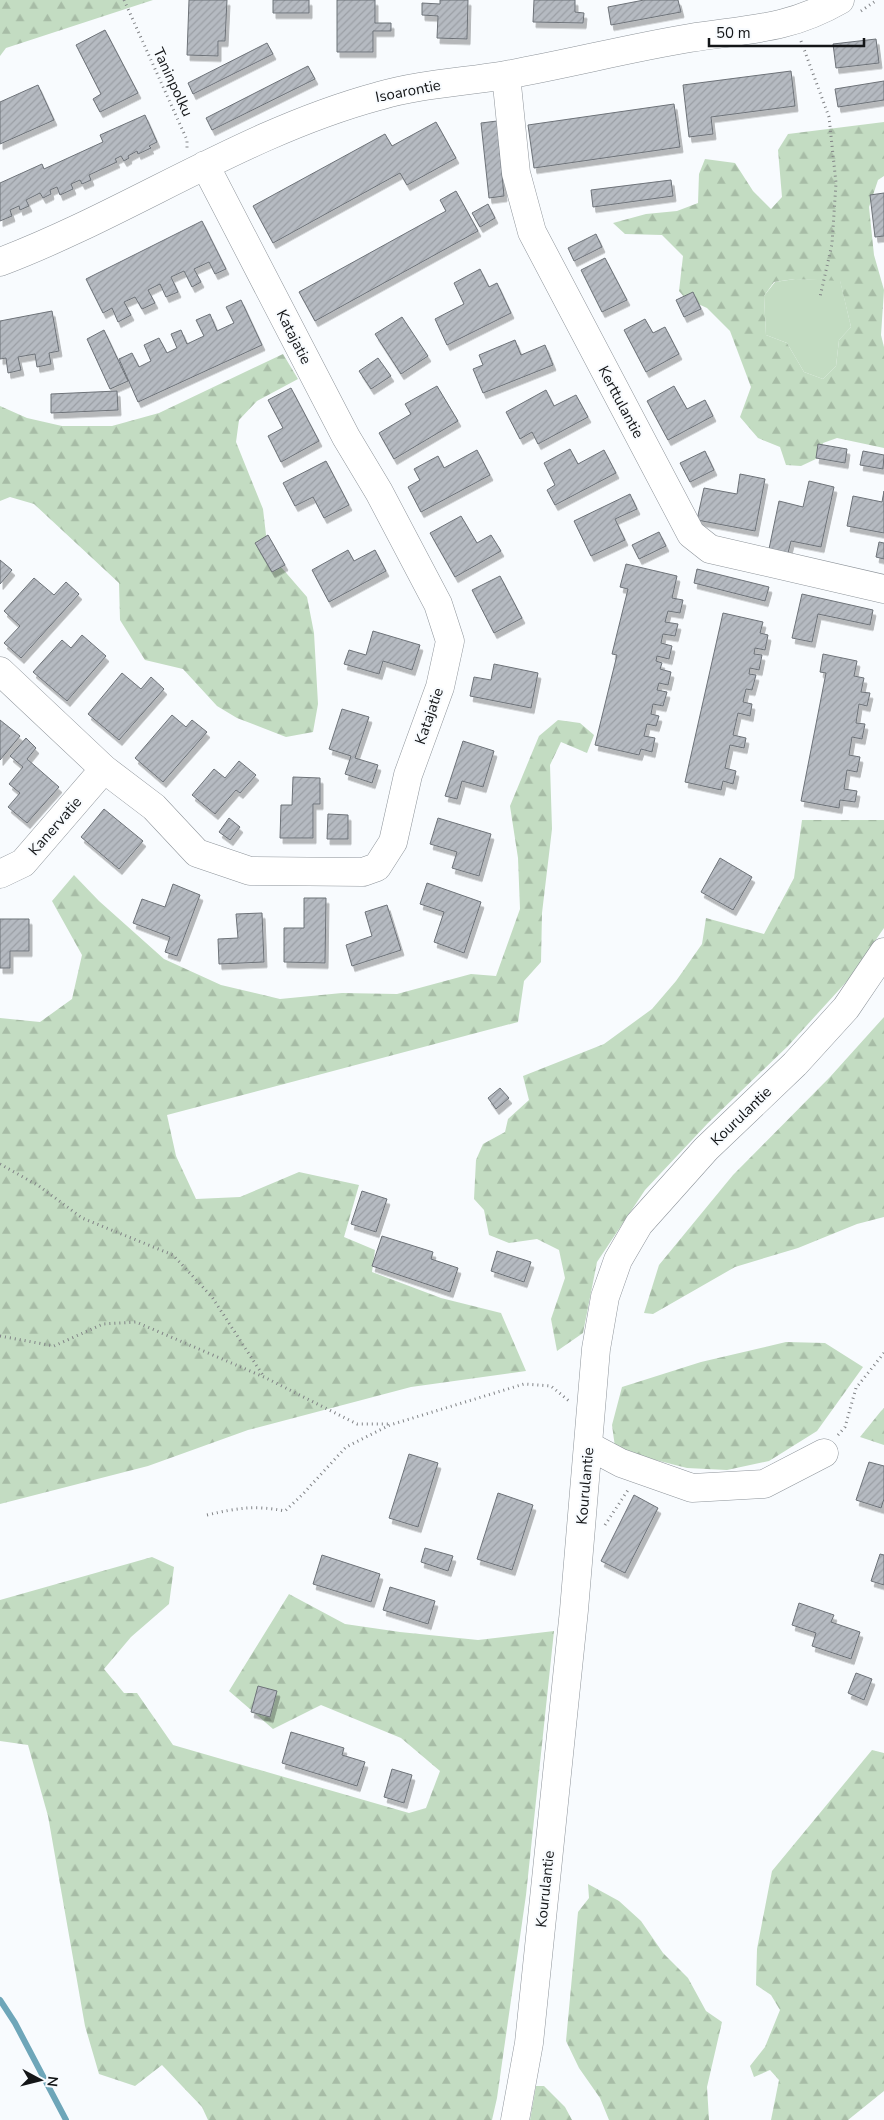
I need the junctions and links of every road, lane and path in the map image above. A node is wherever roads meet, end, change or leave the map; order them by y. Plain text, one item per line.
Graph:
1 (124, 0) edge
2 (877, 0) edge
3 (849, 6) edge
4 (810, 37) dead end
5 (801, 41) junction
6 (792, 43) dead end
7 (506, 75) junction
8 (195, 170) junction
9 (0, 262) edge
10 (820, 297) dead end
11 (884, 589) edge
12 (0, 671) edge
13 (104, 770) junction
14 (0, 874) edge
15 (884, 952) edge
16 (0, 1164) edge
17 (0, 1336) edge
18 (884, 1353) edge
19 (264, 1377) junction
20 (551, 1386) dead end
21 (390, 1424) junction
22 (589, 1446) junction
23 (824, 1453) joint
24 (630, 1488) dead end
25 (208, 1515) dead end
26 (604, 1527) dead end
27 (515, 2120) edge

1 - 8 path, Taninpolku
2 - 3 path
3 - 7 street, Isoarontie
4 - 5 path
5 - 6 path
5 - 10 path
7 - 8 street, Isoarontie
7 - 11 street, Kerttulantie
8 - 9 street, Isoarontie
8 - 13 street, Katajatie
12 - 13 street, Katajatie
13 - 14 street, Kanervatie
15 - 22 street, Kourulantie
16 - 19 path
17 - 19 path
18 - 23 path
19 - 21 path
20 - 21 path
21 - 25 path
22 - 23 street
22 - 27 street, Kourulantie
24 - 26 path

